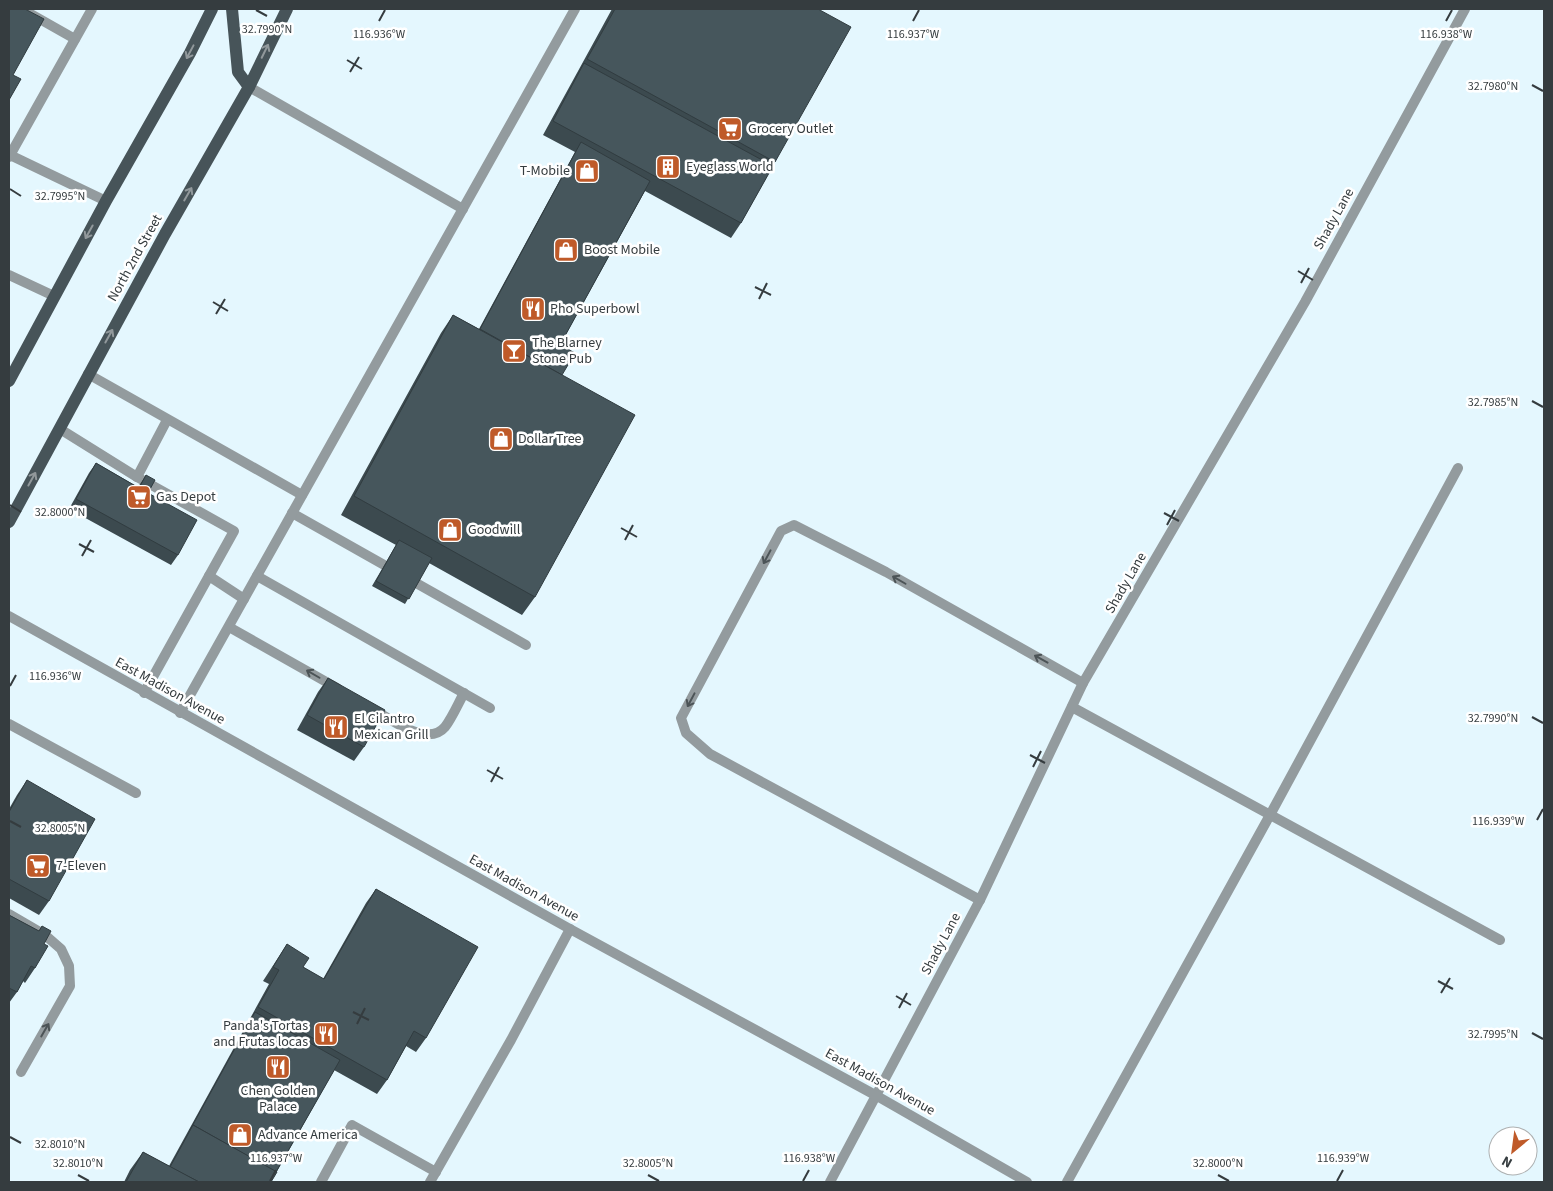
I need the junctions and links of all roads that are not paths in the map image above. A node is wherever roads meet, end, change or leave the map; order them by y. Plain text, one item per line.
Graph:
1 (22, 9) edge
2 (92, 9) edge
3 (212, 9) edge
4 (232, 9) edge
5 (287, 9) edge
6 (575, 9) edge
7 (1465, 9) edge
8 (75, 38) junction
9 (248, 87) junction
10 (9, 156) edge
11 (106, 201) junction
12 (463, 208) junction
13 (9, 275) edge
14 (54, 296) junction
15 (88, 374) junction
16 (9, 381) edge
17 (168, 420) junction
18 (60, 429) junction
19 (1458, 468) dead end
20 (137, 477) junction
21 (302, 496) junction
22 (292, 513) junction
23 (9, 522) edge
24 (209, 576) junction
25 (257, 576) junction
26 (244, 599) junction
27 (9, 616) edge
28 (228, 627) junction
29 (526, 645) dead end
30 (1083, 683) junction
31 (144, 693) junction
32 (345, 693) edge
33 (464, 693) junction
34 (362, 702) edge
35 (1072, 707) junction
36 (490, 708) dead end
37 (180, 713) junction
38 (9, 724) edge
39 (136, 793) dead end
40 (1270, 815) junction
41 (980, 900) junction
42 (9, 914) edge
43 (570, 929) junction
44 (1500, 940) dead end
45 (21, 1072) dead end
46 (877, 1096) junction
47 (436, 1172) junction
48 (321, 1182) edge
49 (430, 1182) edge
50 (830, 1182) edge
51 (1027, 1182) edge
52 (1067, 1182) edge

1 - 8 street
2 - 8 street
3 -> 11 main road
4 - 9 main road
9 -> 5 main road, North 2nd Street
6 - 12 street
7 - 30 street, Shady Lane
8 - 10 street
9 - 12 street
15 -> 9 main road, North 2nd Street
10 - 11 street
11 -> 14 main road
12 - 21 street
13 - 14 street
14 - 16 main road
15 - 17 street
15 - 18 main road, North 2nd Street
17 - 20 street
17 - 21 street
18 - 20 street
23 -> 18 main road, North 2nd Street
19 - 40 street
20 - 24 street
21 - 22 street
22 - 25 street
22 - 29 street
24 - 26 street
24 - 31 street
25 - 26 street
25 - 33 street
26 - 28 street
27 - 31 street, East Madison Avenue
32 -> 28 street
28 - 37 street
30 - 35 street, Shady Lane
30 -> 41 street
31 - 37 street, East Madison Avenue
33 - 34 street
33 - 36 street
35 - 40 street
35 - 41 street, Shady Lane
37 - 43 street, East Madison Avenue
38 - 39 street
40 - 44 street
40 - 52 street
41 - 46 street, Shady Lane
45 -> 42 street
43 - 46 street, East Madison Avenue
43 - 47 street
46 - 50 street, Shady Lane
46 - 51 street, East Madison Avenue
47 - 48 street
47 - 49 street

